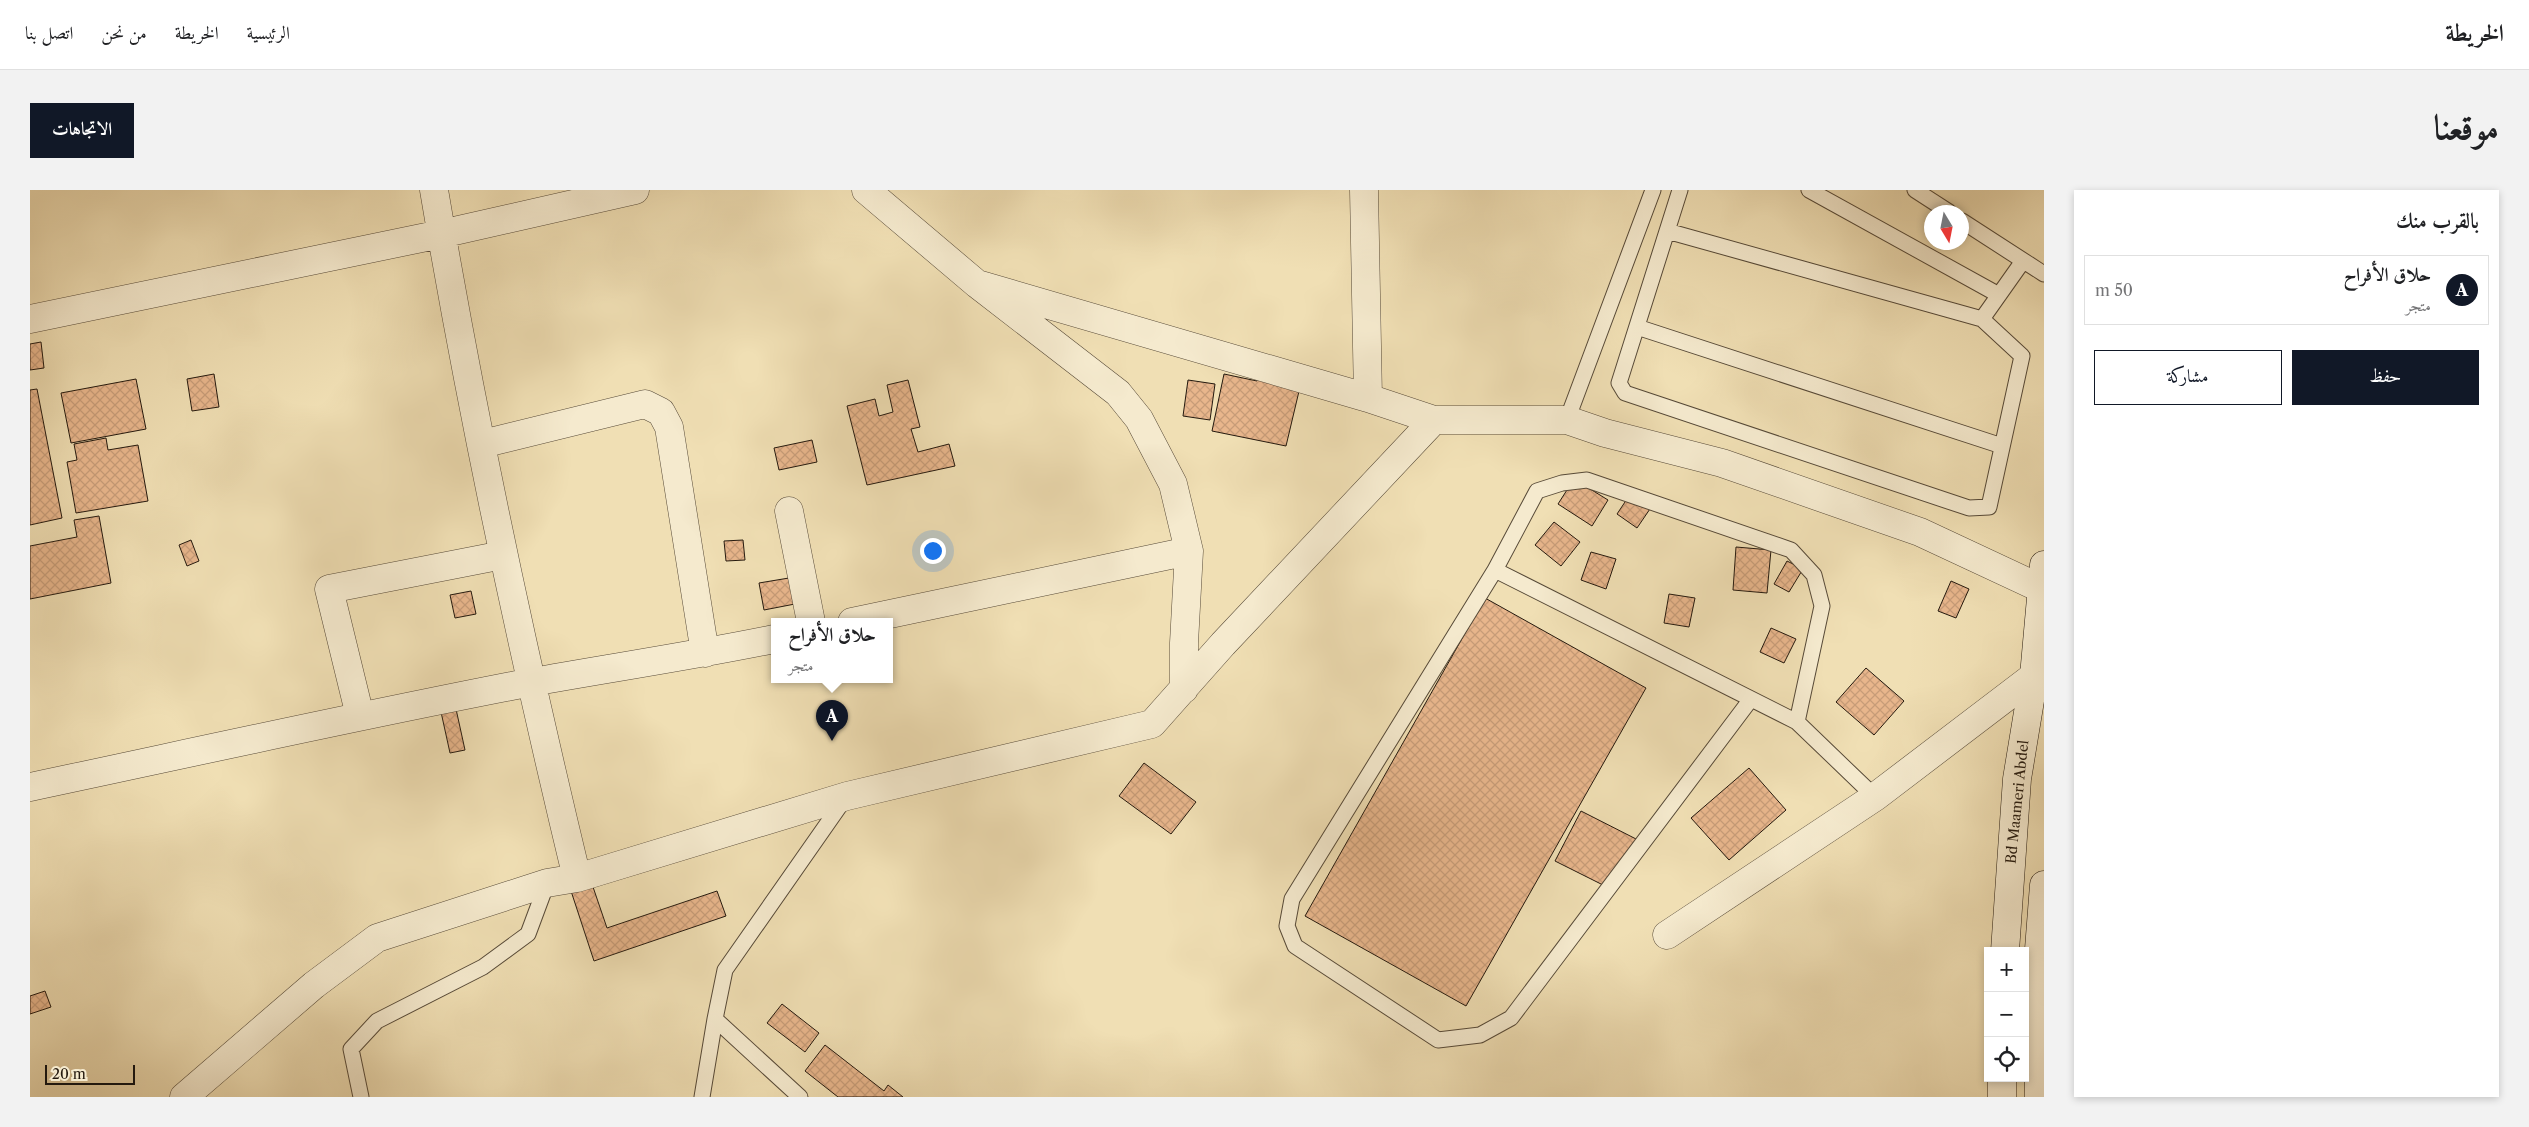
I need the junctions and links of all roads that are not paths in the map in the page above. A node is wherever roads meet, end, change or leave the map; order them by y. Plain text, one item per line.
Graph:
1 (434, 190) edge
2 (635, 190) edge
3 (866, 190) edge
4 (1364, 190) edge
5 (1653, 190) edge
6 (1680, 190) edge
7 (1808, 190) edge
8 (1915, 190) edge
9 (1938, 205) edge
10 (1969, 226) edge
11 (1667, 232) junction
12 (441, 234) junction
13 (2023, 261) junction
14 (2044, 274) edge
15 (977, 284) junction
16 (1999, 295) junction
17 (30, 319) edge
18 (1982, 319) junction
19 (1637, 327) junction
20 (1368, 398) junction
21 (1434, 420) junction
22 (1567, 420) junction
23 (482, 444) junction
24 (2002, 446) junction
25 (789, 511) dead end
26 (1189, 551) junction
27 (503, 555) junction
28 (1495, 570) junction
29 (2043, 577) edge
30 (810, 618) edge
31 (871, 618) edge
32 (771, 640) edge
33 (705, 654) junction
34 (2034, 676) junction
35 (530, 683) junction
36 (1184, 689) junction
37 (1751, 699) junction
38 (360, 716) junction
39 (1797, 722) junction
40 (30, 788) edge
41 (847, 796) junction
42 (1875, 797) junction
43 (577, 878) junction
44 (547, 883) junction
45 (2044, 885) edge
46 (1667, 935) dead end
47 (2005, 947) edge
48 (715, 1020) junction
49 (2002, 1082) edge
50 (184, 1097) edge
51 (361, 1097) edge
52 (702, 1097) edge
53 (800, 1097) edge
54 (2002, 1097) edge
55 (2039, 1097) edge

1 - 12 street
2 - 12 street
3 - 15 street
4 - 20 street
5 - 22 lane
6 - 11 lane
7 - 16 lane
8 - 9 lane
10 - 13 lane
11 - 18 lane
11 - 19 lane
12 - 17 street
12 - 23 street
13 - 14 lane
13 - 16 lane
15 - 20 street
15 - 26 street
16 - 18 lane
18 - 24 lane
19 - 24 lane
19 - 24 lane
20 - 21 street
21 - 22 street
21 - 36 street
22 - 29 street
23 - 27 street
23 - 33 street
25 - 30 street
26 - 31 street
26 - 36 street
27 - 35 street
27 - 38 street
28 - 37 lane
28 - 37 lane
28 - 39 lane
29 - 34 street, Bd Maameri Abdel
32 - 33 street
33 - 35 street
34 - 42 street
34 - 47 street, Bd Maameri Abdel
35 - 38 street
35 - 43 street
36 - 41 street
37 - 39 lane
38 - 40 street
39 - 42 lane
41 - 43 street
41 - 48 lane
42 - 46 street
43 - 44 street
44 - 50 street
44 - 51 lane
45 - 55 street
48 - 52 lane
48 - 53 lane
49 - 54 street

